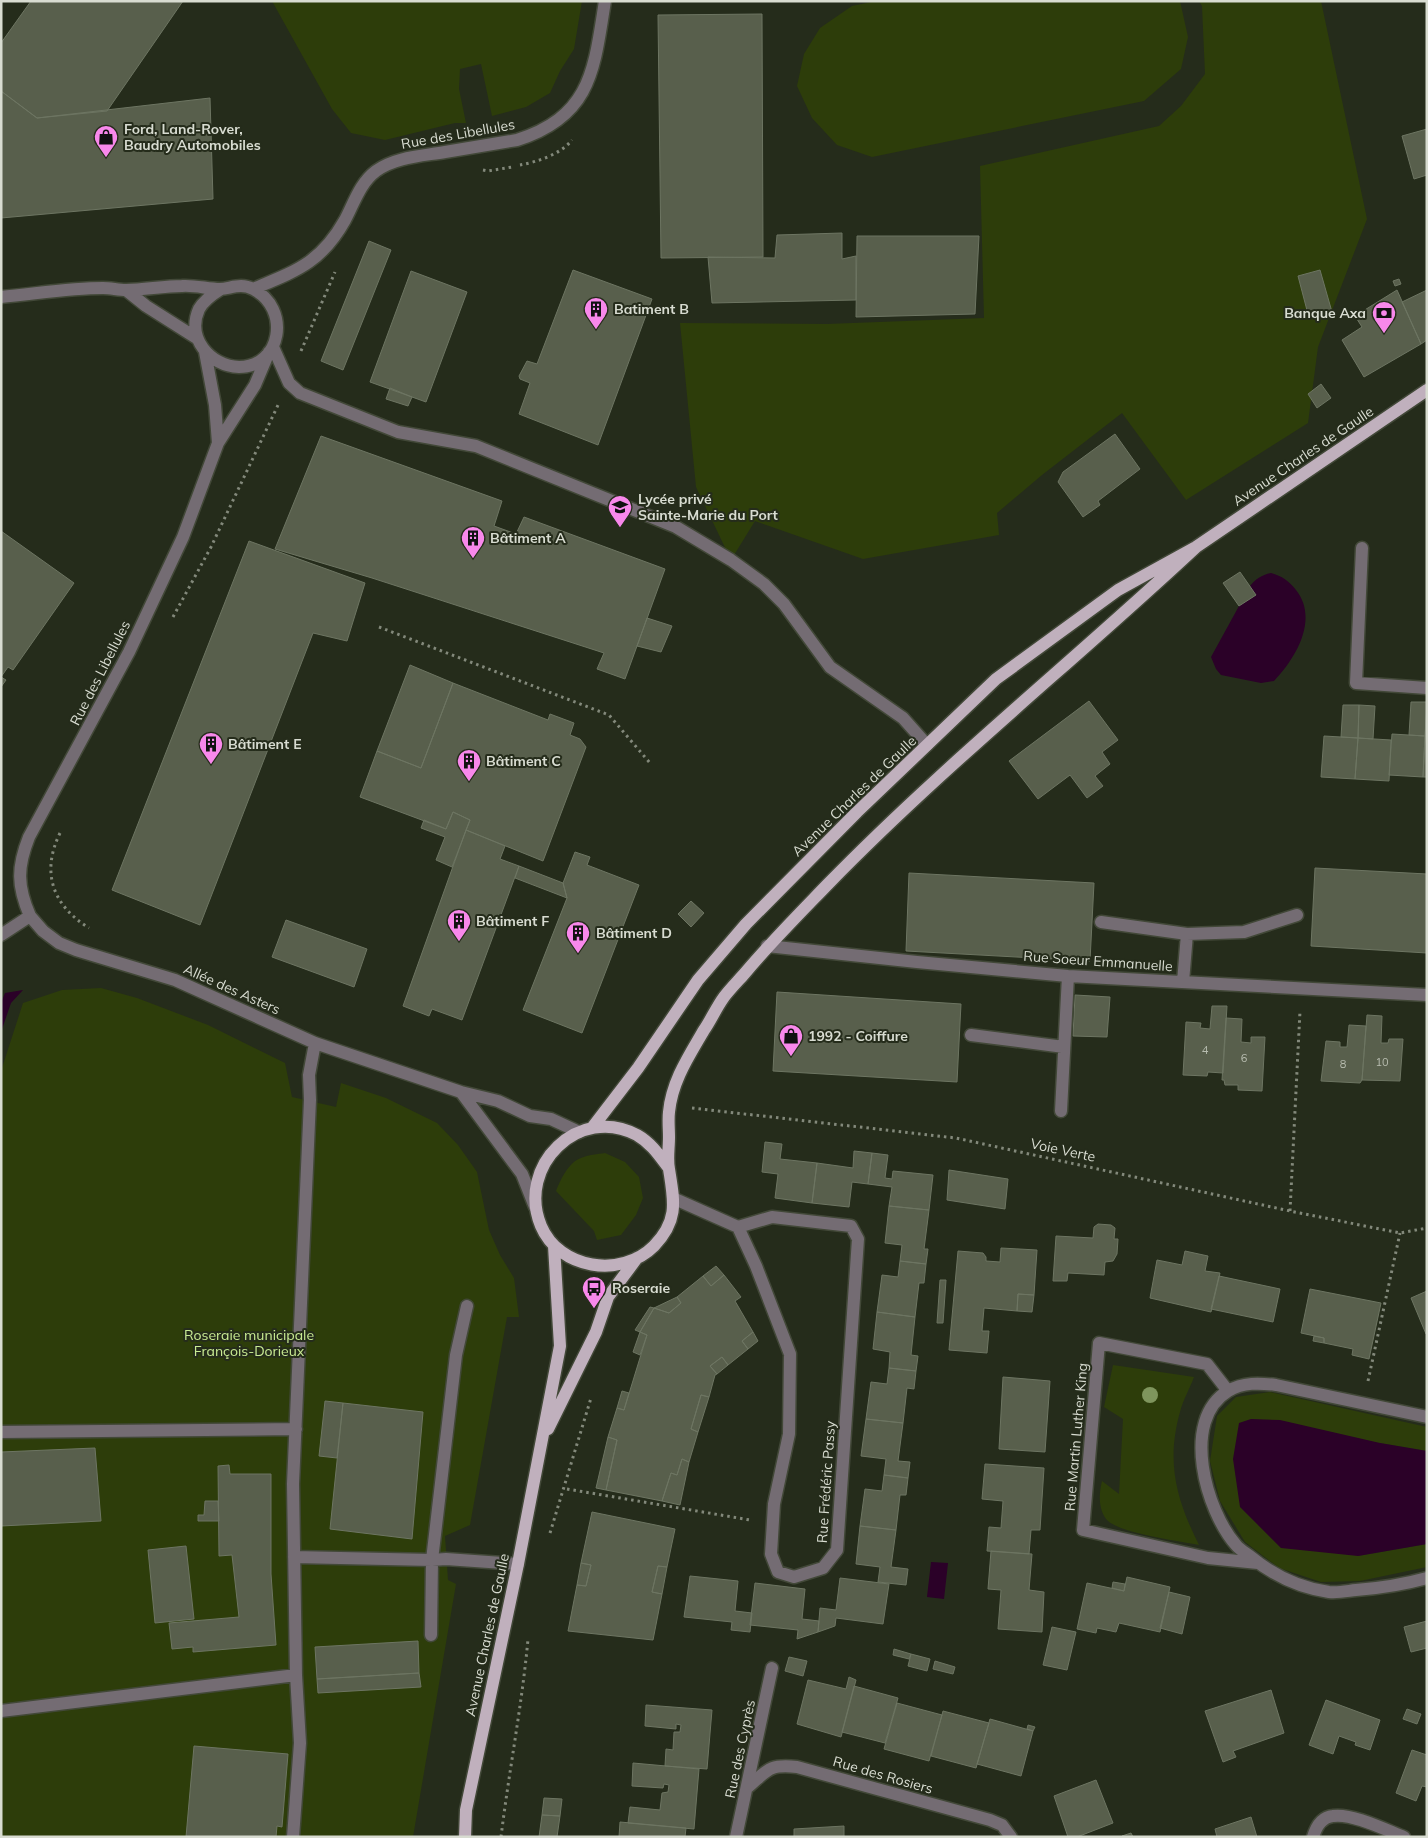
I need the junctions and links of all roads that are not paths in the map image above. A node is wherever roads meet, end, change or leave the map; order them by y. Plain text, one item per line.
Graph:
1 (605, 1) edge
2 (221, 289) junction
3 (253, 289) junction
4 (126, 290) junction
5 (1, 297) edge
6 (198, 339) junction
7 (271, 350) junction
8 (204, 352) junction
9 (1427, 390) edge
10 (218, 442) junction
11 (1196, 547) junction
12 (1362, 548) dead end
13 (1427, 688) edge
14 (927, 745) junction
15 (1297, 915) dead end
16 (30, 916) junction
17 (1101, 922) dead end
18 (1186, 934) junction
19 (1, 935) edge
20 (768, 946) junction
21 (1068, 976) junction
22 (1183, 982) junction
23 (1427, 995) edge
24 (971, 1036) dead end
25 (315, 1043) junction
26 (1064, 1047) junction
27 (461, 1092) junction
28 (1061, 1111) dead end
29 (585, 1130) junction
30 (668, 1167) junction
31 (675, 1199) junction
32 (535, 1207) junction
33 (738, 1227) junction
34 (554, 1246) junction
35 (637, 1258) junction
36 (467, 1306) dead end
37 (1228, 1391) junction
38 (1427, 1417) edge
39 (296, 1429) junction
40 (1, 1432) edge
41 (542, 1440) junction
42 (294, 1557) junction
43 (432, 1560) junction
44 (1258, 1563) junction
45 (518, 1564) junction
46 (1427, 1578) edge
47 (431, 1636) dead end
48 (772, 1668) dead end
49 (296, 1675) junction
50 (1, 1711) edge
51 (747, 1788) junction
52 (293, 1837) edge
53 (465, 1837) edge
54 (736, 1837) edge
55 (1011, 1837) edge
56 (1313, 1837) edge
57 (1404, 1837) edge

1 - 3 street, Rue des Libellules
2 - 3 street
2 - 4 street
2 - 6 street
3 - 7 street
4 - 5 street
4 - 6 street
6 - 8 street
7 - 8 street
7 - 10 street, Rue des Libellules
7 - 14 street
8 - 10 street, Rue des Libellules
9 - 11 main road, Avenue Charles de Gaulle
10 - 16 street, Rue des Libellules
11 - 14 main road, Avenue Charles de Gaulle
11 - 20 main road, Avenue Charles de Gaulle
12 - 13 street
14 - 29 main road, Avenue Charles de Gaulle
15 - 18 street
16 - 19 street
16 - 25 street, Allée des Asters
17 - 18 street
18 - 22 street
20 - 21 street, Rue Soeur Emmanuelle
20 - 30 main road, Avenue Charles de Gaulle
21 - 22 street, Rue Soeur Emmanuelle
21 - 26 street
22 - 23 street, Rue Soeur Emmanuelle
24 - 26 street
25 - 27 street, Allée des Asters
25 - 39 street
26 - 28 street
27 - 29 street, Allée des Asters
27 - 32 street
29 - 30 main road
29 - 32 main road
30 - 31 main road
31 - 33 street
31 - 35 main road
32 - 34 main road
33 - 33 street, Rue Frédéric Passy
34 - 35 main road
34 - 41 main road, Avenue Charles de Gaulle
35 - 41 main road, Avenue Charles de Gaulle
36 - 43 street
37 - 38 street, Rue Martin Luther King
37 - 44 street, Rue Martin Luther King
37 - 44 street, Rue Martin Luther King
39 - 40 street
39 - 42 street
41 - 45 main road, Avenue Charles de Gaulle
42 - 43 street
42 - 49 street
43 - 45 street
43 - 47 street
44 - 46 street, Rue Martin Luther King
45 - 53 main road, Avenue Charles de Gaulle
48 - 51 street, Rue des Cyprès
49 - 50 street
49 - 52 street
51 - 54 street, Rue des Cyprès
51 - 55 street, Rue des Rosiers
56 - 57 street

